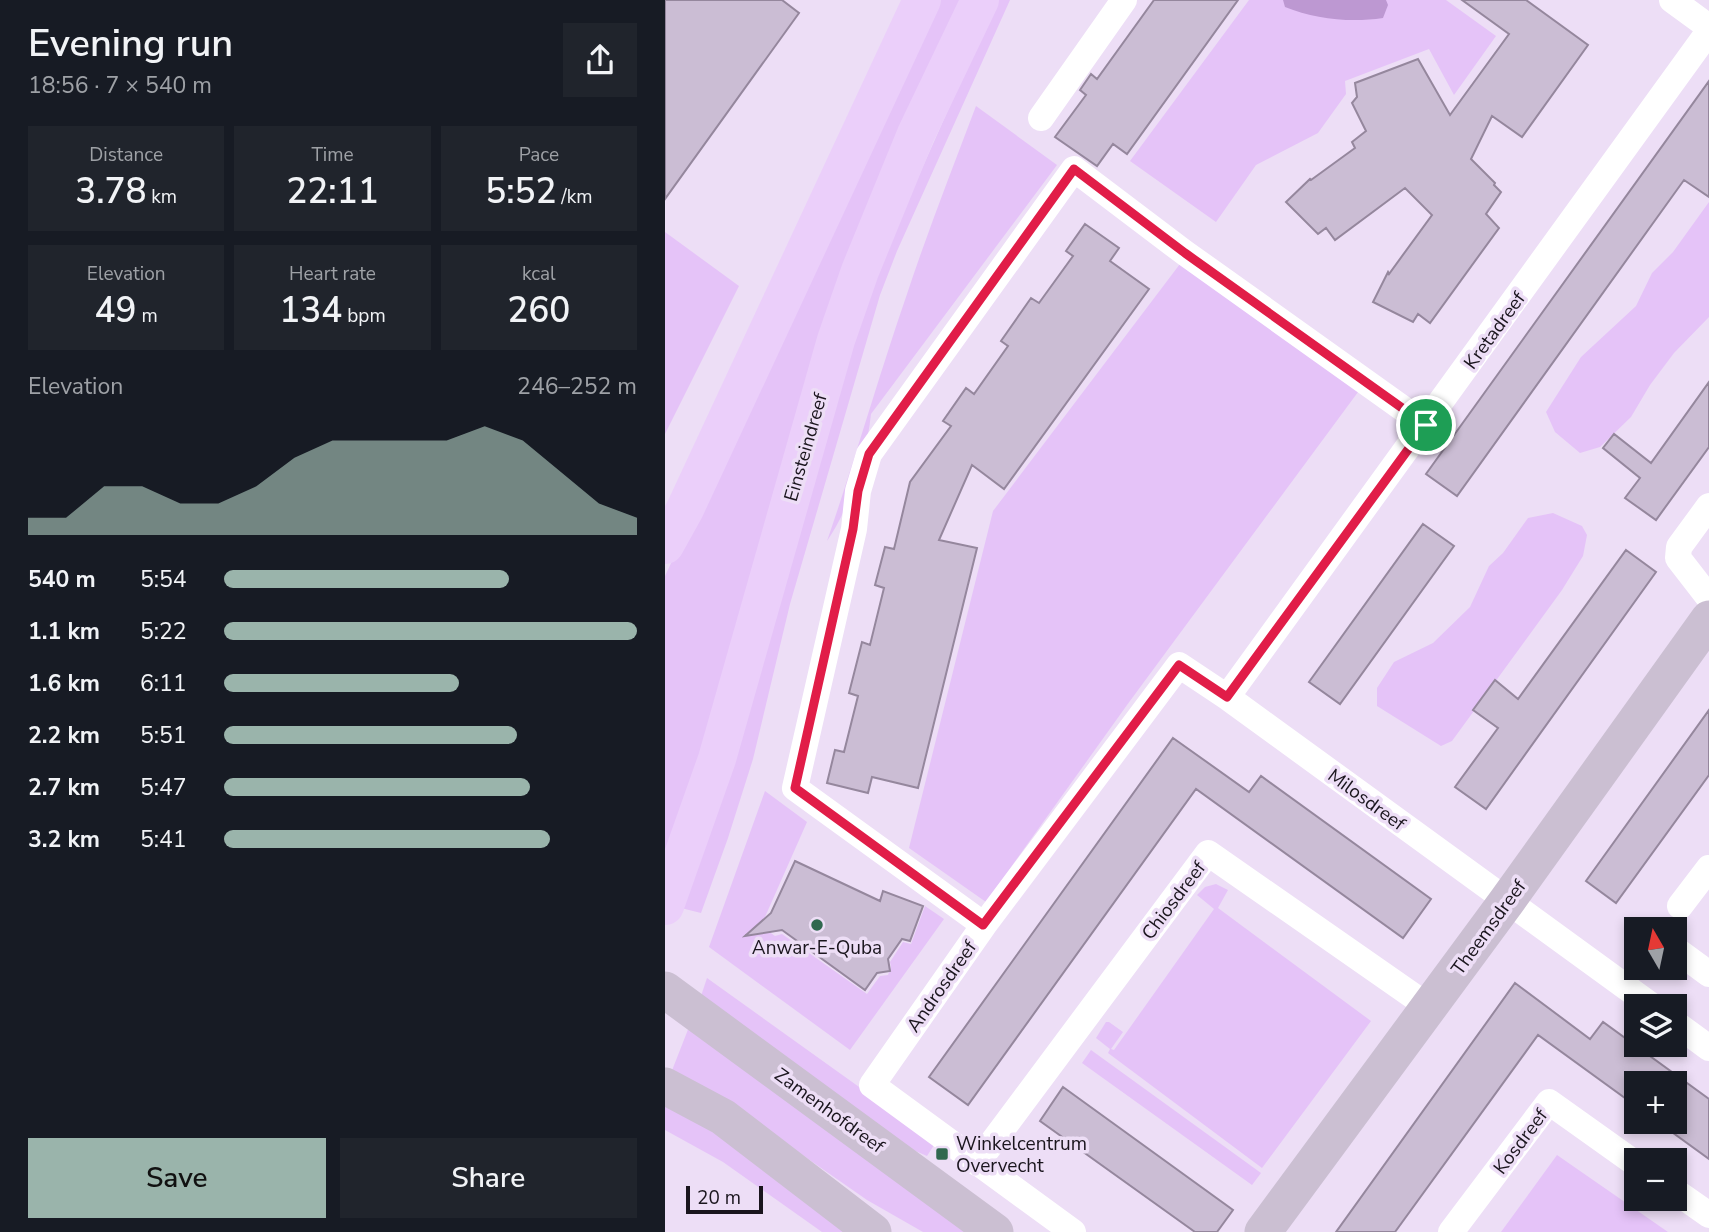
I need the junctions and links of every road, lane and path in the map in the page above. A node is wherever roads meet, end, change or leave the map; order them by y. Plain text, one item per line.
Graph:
1 (922, 0) edge
2 (980, 0) edge
3 (1124, 0) edge
4 (1672, 0) edge
5 (1709, 29) edge
6 (1041, 118) dead end
7 (1426, 425) junction
8 (1709, 506) edge
9 (665, 545) edge
10 (1709, 598) edge
11 (1709, 619) edge
12 (1227, 697) junction
13 (1709, 868) edge
14 (1507, 901) junction
15 (665, 906) edge
16 (1680, 906) dead end
17 (983, 925) junction
18 (1687, 958) edge
19 (1709, 974) edge
20 (665, 990) edge
21 (1635, 994) edge
22 (1429, 1007) junction
23 (1687, 1032) edge
24 (1709, 1048) edge
25 (665, 1086) edge
26 (1624, 1155) edge
27 (978, 1163) junction
28 (1687, 1199) edge
29 (1709, 1215) edge
30 (873, 1232) edge
31 (995, 1232) edge
32 (1073, 1232) edge
33 (1263, 1232) edge
34 (1451, 1232) edge

1 - 9 main road
2 - 15 main road, Einsteindreef
3 - 6 street
4 - 5 street
5 - 7 street, Kretadreef
7 - 12 street, Kretadreef
7 - 17 street
8 - 10 street
11 - 14 street, Theemsdreef
12 - 14 street, Milosdreef
12 - 17 street, Androsdreef
13 - 16 street
14 - 21 street, Milosdreef
14 - 22 street, Theemsdreef
17 - 27 street, Androsdreef
18 - 19 street
20 - 31 street, Zamenhofdreef
22 - 27 street, Chiosdreef
22 - 33 street, Theemsdreef
23 - 24 street
25 - 30 street
26 - 34 street, Kosdreef
27 - 32 street
28 - 29 street

